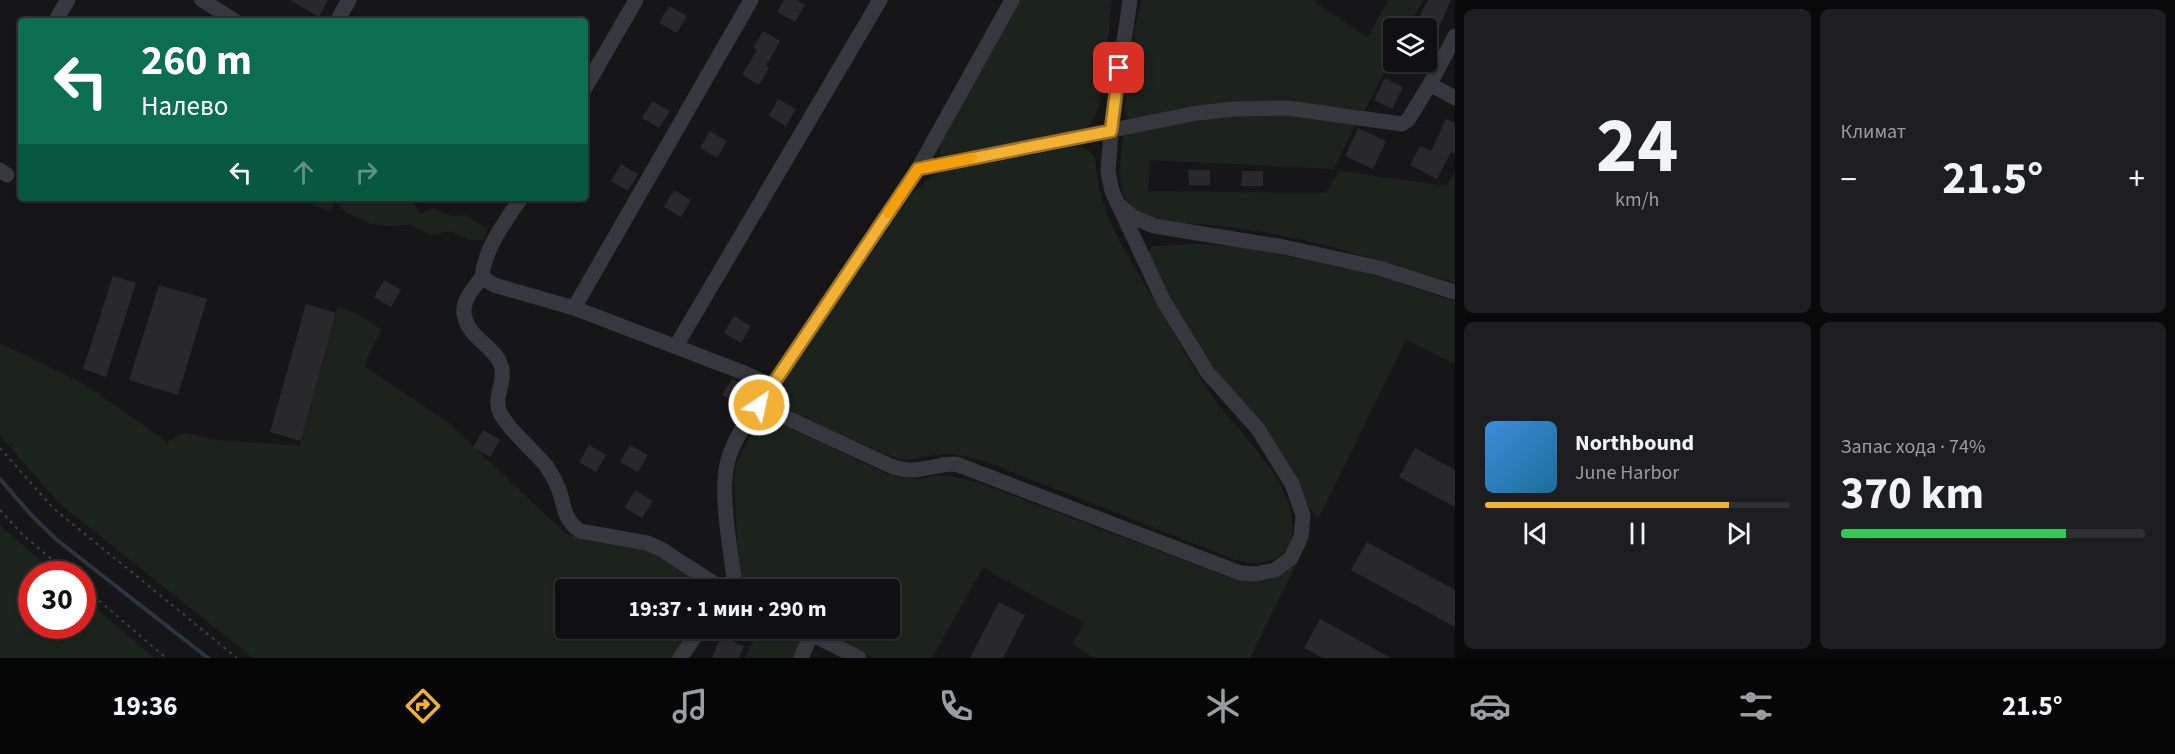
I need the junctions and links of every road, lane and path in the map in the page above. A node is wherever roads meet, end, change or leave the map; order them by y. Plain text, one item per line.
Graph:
1 (68, 0) edge
2 (204, 0) edge
3 (349, 0) edge
4 (636, 0) edge
5 (751, 0) edge
6 (880, 0) edge
7 (1012, 0) edge
8 (1130, 0) edge
9 (57, 18) edge
10 (231, 18) edge
11 (339, 18) edge
12 (1455, 36) edge
13 (588, 83) edge
14 (1430, 84) junction
15 (1455, 98) edge
16 (1111, 131) junction
17 (918, 169) junction
18 (519, 201) edge
19 (1118, 204) junction
20 (482, 277) junction
21 (1455, 292) edge
22 (574, 308) junction
23 (676, 346) junction
24 (772, 386) junction
25 (759, 405) junction
26 (0, 448) edge
27 (0, 510) edge
28 (54, 561) edge
29 (706, 579) edge
30 (734, 579) edge
31 (96, 598) edge
32 (693, 639) edge
33 (804, 639) edge
34 (820, 639) edge
35 (166, 658) edge
36 (237, 658) edge
37 (680, 658) edge
38 (801, 658) edge
39 (859, 658) edge

1 - 9 street
2 - 10 street
3 - 11 street
4 - 13 street
5 - 22 street
6 - 23 street
7 - 17 street
8 - 16 street
12 - 14 street
14 - 15 street
14 - 16 street
16 - 17 street
16 - 19 street
17 - 24 street
18 - 20 street
19 - 21 street
19 - 25 street
20 - 22 street
20 - 29 street
22 - 23 street
23 - 24 street
24 - 25 street
25 - 30 street
26 - 36 path
27 - 28 path
31 - 35 path
32 - 37 street
33 - 38 street
34 - 39 street

